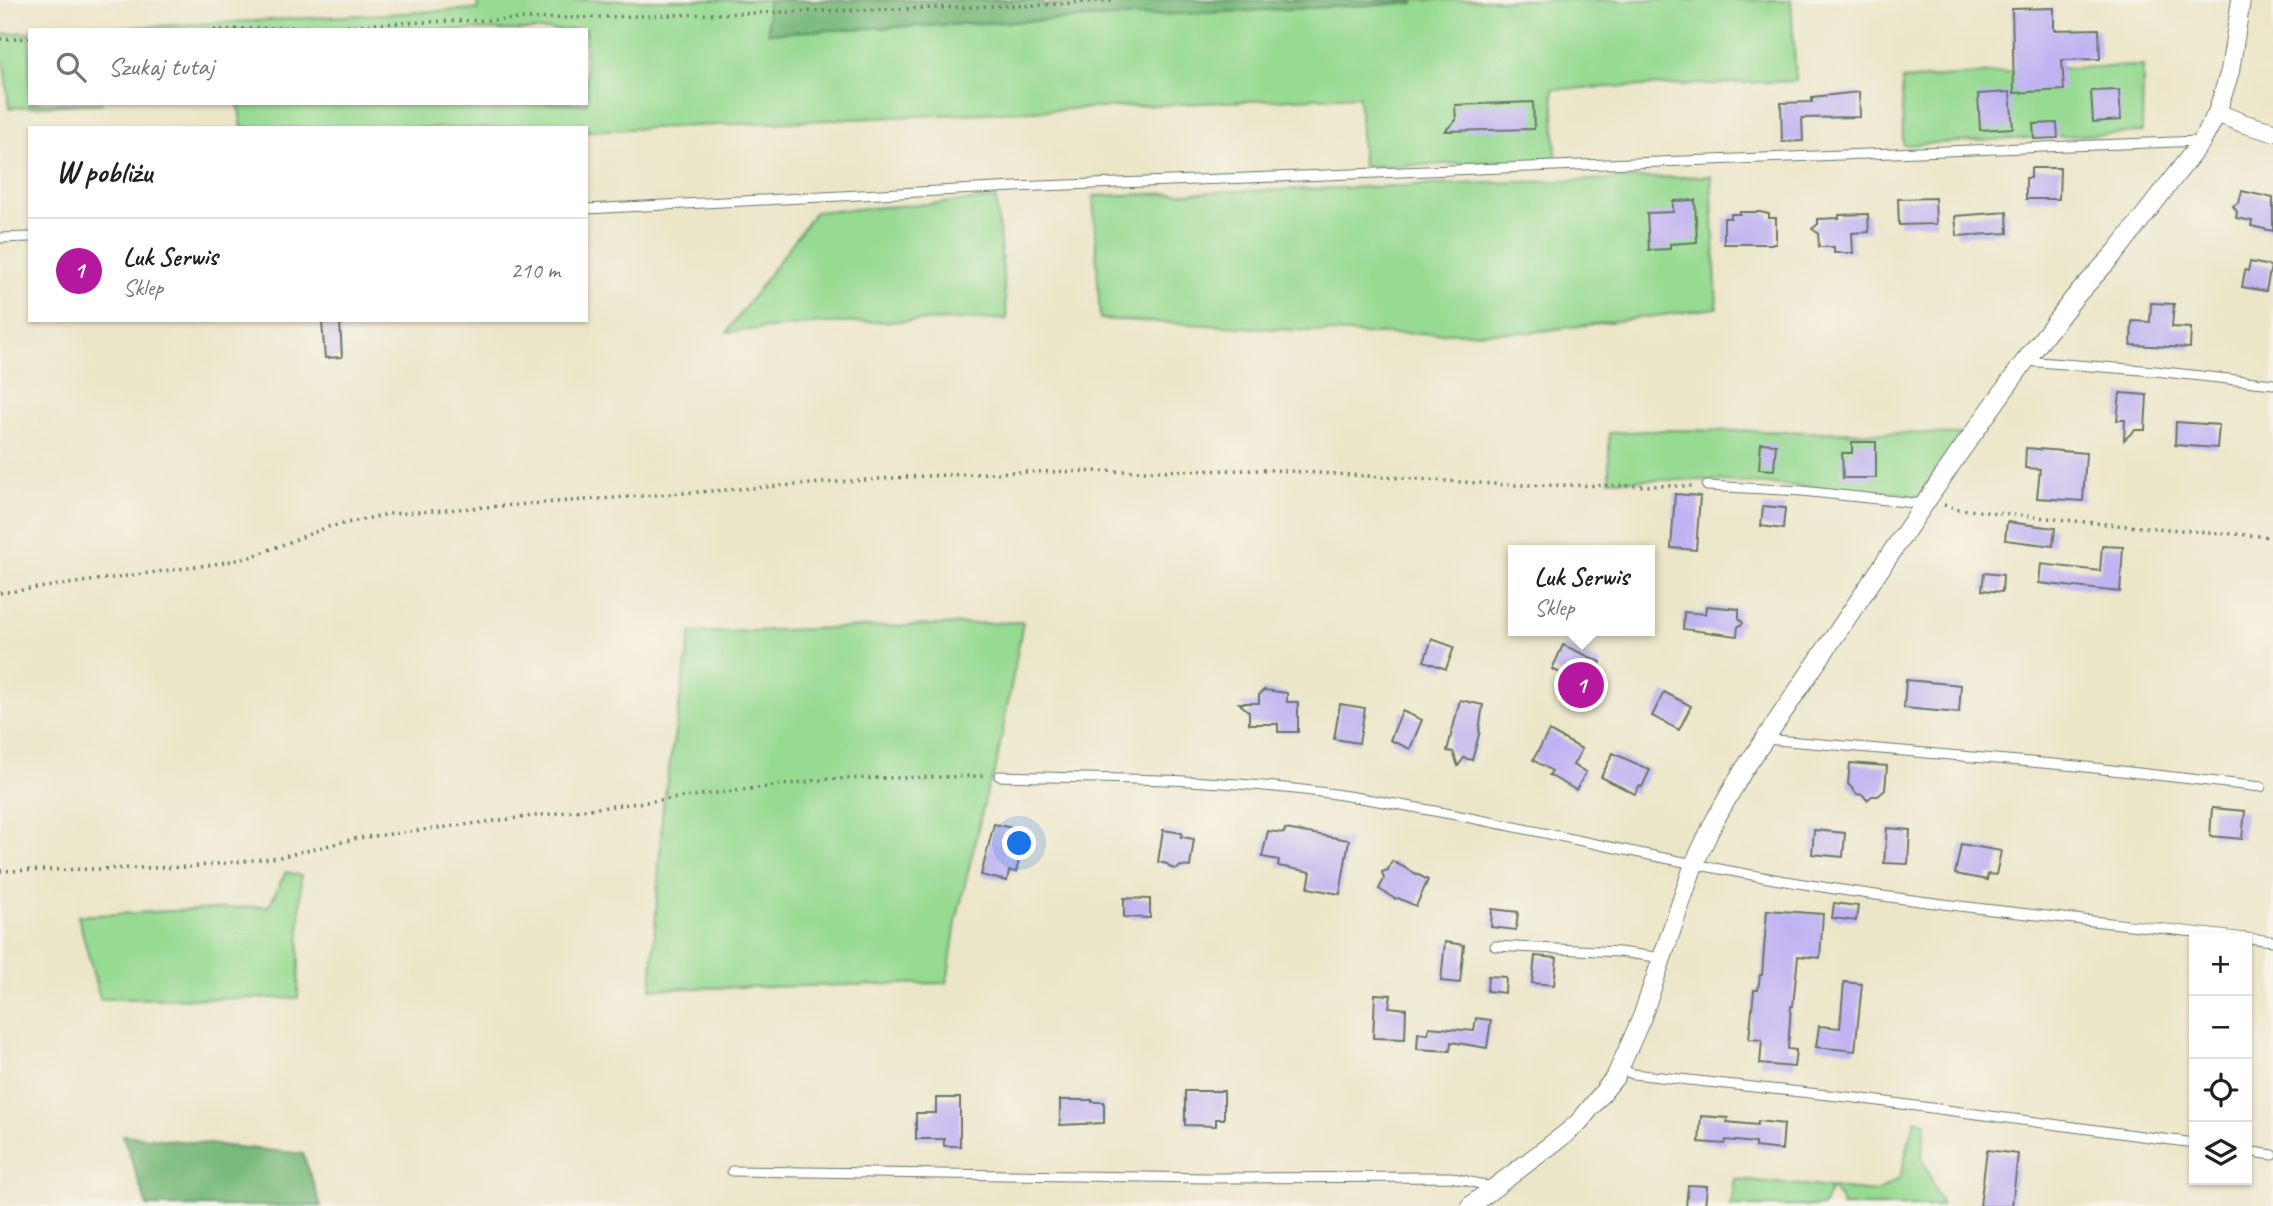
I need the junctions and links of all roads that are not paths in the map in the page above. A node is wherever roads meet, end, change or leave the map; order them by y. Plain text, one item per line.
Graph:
1 (2241, 0) edge
2 (2217, 113) junction
3 (2273, 132) edge
4 (2202, 141) junction
5 (588, 209) edge
6 (28, 237) edge
7 (0, 238) edge
8 (2025, 362) junction
9 (2273, 384) edge
10 (1707, 486) road end
11 (1926, 502) junction
12 (1765, 739) junction
13 (999, 776) road end
14 (2261, 787) dead end
15 (1694, 864) junction
16 (2273, 941) edge
17 (1496, 946) dead end
18 (1663, 958) junction
19 (1620, 1069) junction
20 (2189, 1142) edge
21 (2252, 1152) edge
22 (2273, 1155) edge
23 (732, 1171) dead end
24 (1494, 1187) junction
25 (1470, 1206) edge

1 - 2 street
2 - 3 street
2 - 4 street
4 - 5 lane
4 - 8 street
6 - 7 lane
8 - 9 lane
8 - 11 street
10 - 11 lane
11 - 12 street
12 - 14 lane
12 - 15 street
13 - 15 lane
15 - 16 lane
15 - 18 street
17 - 18 lane
18 - 19 street
19 - 20 lane
19 - 24 street
21 - 22 lane
23 - 24 lane
24 - 25 street

